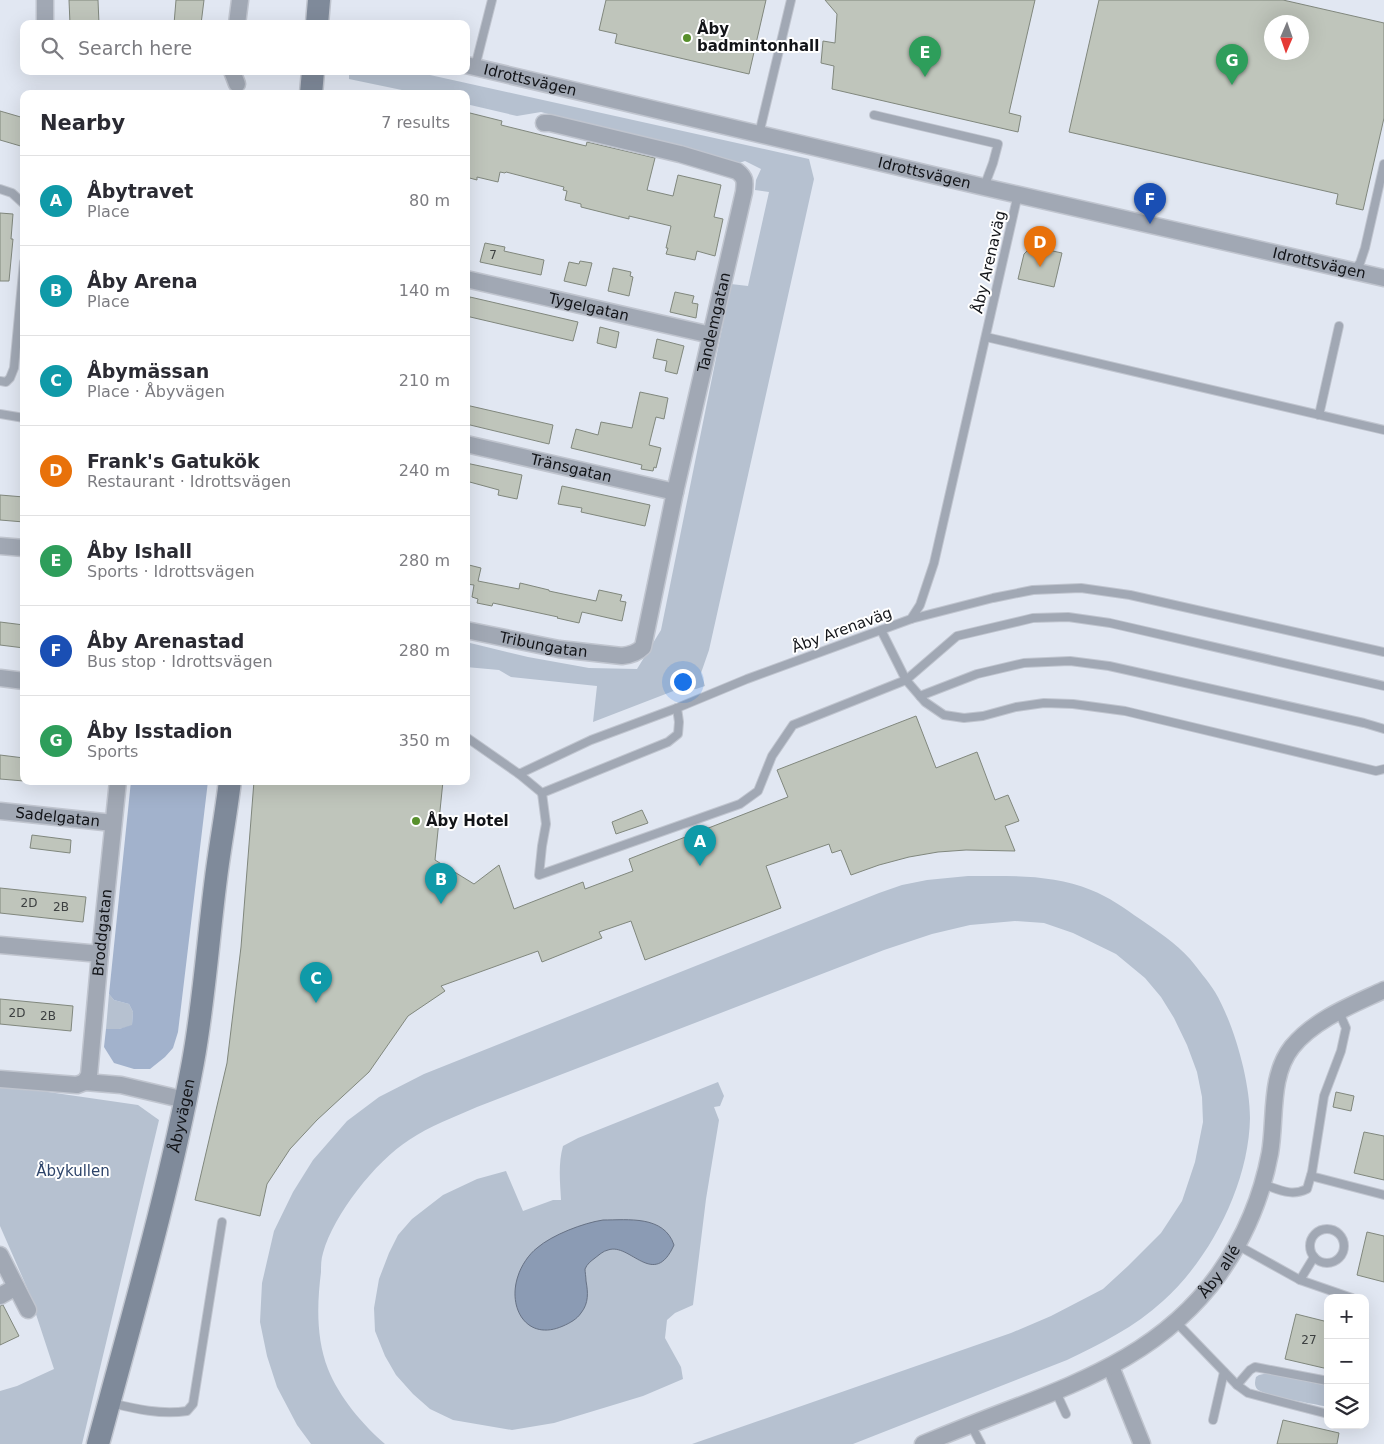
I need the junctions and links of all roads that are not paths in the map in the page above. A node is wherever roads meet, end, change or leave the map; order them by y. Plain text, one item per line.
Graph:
1 (44, 0) edge
2 (240, 0) edge
3 (320, 0) edge
4 (492, 0) edge
5 (791, 0) edge
6 (45, 20) edge
7 (238, 20) edge
8 (318, 20) edge
9 (471, 66) edge
10 (313, 75) edge
11 (312, 90) edge
12 (874, 115) dead end
13 (544, 123) dead end
14 (759, 134) junction
15 (1384, 164) edge
16 (984, 186) junction
17 (0, 189) edge
18 (1018, 194) junction
19 (20, 200) edge
20 (1353, 271) junction
21 (1384, 278) edge
22 (470, 280) edge
23 (20, 304) edge
24 (1339, 326) dead end
25 (711, 335) junction
26 (986, 337) junction
27 (0, 381) edge
28 (0, 414) edge
29 (1320, 415) junction
30 (20, 417) edge
31 (1384, 430) edge
32 (470, 445) edge
33 (675, 492) junction
34 (0, 546) edge
35 (20, 548) edge
36 (911, 619) junction
37 (881, 630) junction
38 (470, 631) edge
39 (1384, 652) edge
40 (622, 656) joint
41 (0, 678) edge
42 (20, 680) edge
43 (906, 680) junction
44 (1384, 686) edge
45 (920, 696) junction
46 (677, 708) junction
47 (1384, 730) edge
48 (470, 740) edge
49 (1384, 769) edge
50 (519, 774) junction
51 (118, 785) edge
52 (229, 785) edge
53 (542, 793) junction
54 (0, 811) edge
55 (113, 824) junction
56 (0, 945) edge
57 (100, 954) junction
58 (1384, 990) edge
59 (1339, 1012) junction
60 (0, 1079) edge
61 (85, 1082) junction
62 (185, 1100) junction
63 (1311, 1176) junction
64 (1262, 1184) junction
65 (1384, 1195) edge
66 (222, 1222) dead end
67 (1238, 1245) junction
68 (0, 1255) edge
69 (1314, 1257) junction
70 (1300, 1280) junction
71 (16, 1287) junction
72 (1340, 1294) edge
73 (0, 1296) edge
74 (28, 1310) dead end
75 (1176, 1322) junction
76 (1111, 1366) junction
77 (1224, 1372) junction
78 (1324, 1380) edge
79 (1237, 1385) junction
80 (1056, 1392) junction
81 (109, 1402) junction
82 (1324, 1413) edge
83 (1066, 1414) dead end
84 (1213, 1420) dead end
85 (971, 1425) junction
86 (98, 1444) edge
87 (923, 1444) edge
88 (981, 1444) edge
89 (1142, 1444) edge

1 - 6 street
2 - 7 street
3 - 8 street
4 - 9 lane
5 - 14 lane
9 - 14 street, Idrottsvägen
10 - 11 street
12 - 16 lane
13 - 25 street, Tandemgatan
14 - 16 street, Idrottsvägen
15 - 20 lane
16 - 18 street, Idrottsvägen
17 - 19 lane
18 - 20 street, Idrottsvägen
18 - 26 lane, Åby Arenaväg
20 - 21 street, Idrottsvägen
22 - 25 street, Tygelgatan
23 - 27 lane
24 - 29 lane
25 - 33 street, Tandemgatan
26 - 29 lane
26 - 36 lane, Åby Arenaväg
28 - 30 lane
29 - 31 lane
32 - 33 street, Tränsgatan
33 - 40 street, Tandemgatan
34 - 35 street
36 - 37 lane, Åby Arenaväg
36 - 39 lane
37 - 43 lane
37 - 46 lane, Åby Arenaväg
38 - 40 street, Tribungatan
41 - 42 street
43 - 44 lane
43 - 45 lane
43 - 53 lane
45 - 47 lane
45 - 49 lane
46 - 50 lane, Åby Arenaväg
46 - 53 lane
48 - 50 lane
50 - 53 lane
51 - 55 street, Broddgatan
52 - 62 street, Åbyvägen
54 - 55 street, Sadelgatan
55 - 57 street, Broddgatan
56 - 57 street
57 - 61 street, Broddgatan
58 - 59 street, Åby allé
59 - 63 lane
59 - 64 street, Åby allé
60 - 61 street
61 - 62 street
62 - 81 street, Åbyvägen
63 - 64 lane
63 - 65 lane
64 - 67 street, Åby allé
66 - 81 lane
67 - 70 lane
67 - 75 street, Åby allé
68 - 71 street
69 - 69 lane
69 - 70 lane
70 - 72 lane
71 - 73 street
71 - 74 street
75 - 76 street, Åby allé
75 - 77 lane
76 - 80 street, Åby allé
76 - 89 street
77 - 79 lane
77 - 84 lane
78 - 79 lane
79 - 82 lane
80 - 83 lane
80 - 85 street, Åby allé
81 - 86 street, Åbyvägen
85 - 87 street, Åby allé
85 - 88 lane

